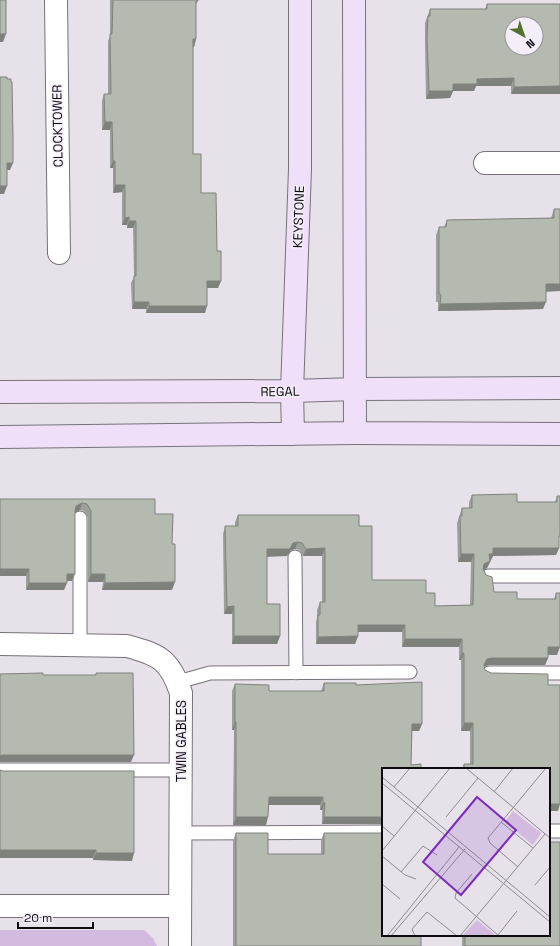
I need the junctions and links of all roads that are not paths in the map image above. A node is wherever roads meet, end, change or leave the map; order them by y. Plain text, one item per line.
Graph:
1 (56, 0) edge
2 (300, 0) edge
3 (354, 0) edge
4 (485, 163) dead end
5 (560, 163) edge
6 (59, 253) dead end
7 (560, 388) edge
8 (356, 389) junction
9 (292, 391) junction
10 (0, 392) edge
11 (355, 433) junction
12 (293, 434) junction
13 (560, 434) edge
14 (0, 438) edge
15 (80, 518) dead end
16 (295, 558) dead end
17 (488, 576) edge
18 (560, 576) edge
19 (0, 644) edge
20 (80, 646) junction
21 (410, 672) dead end
22 (296, 673) junction
23 (489, 673) edge
24 (560, 673) edge
25 (178, 682) junction
26 (0, 770) edge
27 (181, 770) junction
28 (382, 832) edge
29 (180, 833) junction
30 (0, 906) edge
31 (180, 906) junction
32 (180, 946) edge

1 - 6 street, CLOCKTOWER
2 - 9 street, KEYSTONE
3 - 8 street
4 - 5 street
7 - 8 street, REGAL
8 - 9 street, REGAL
8 - 11 street
9 - 10 street, REGAL
9 - 12 street, KEYSTONE
11 - 12 street
11 - 13 street
12 - 14 street
15 - 20 lane
16 - 22 lane
17 - 18 lane
19 - 20 street, TWIN GABLES
20 - 25 street, TWIN GABLES
21 - 22 lane
22 - 25 lane
23 - 24 lane
25 - 27 street, TWIN GABLES
26 - 27 lane
27 - 29 street, TWIN GABLES
28 - 29 lane
29 - 31 street, TWIN GABLES
30 - 31 street
31 - 32 street, TWIN GABLES

